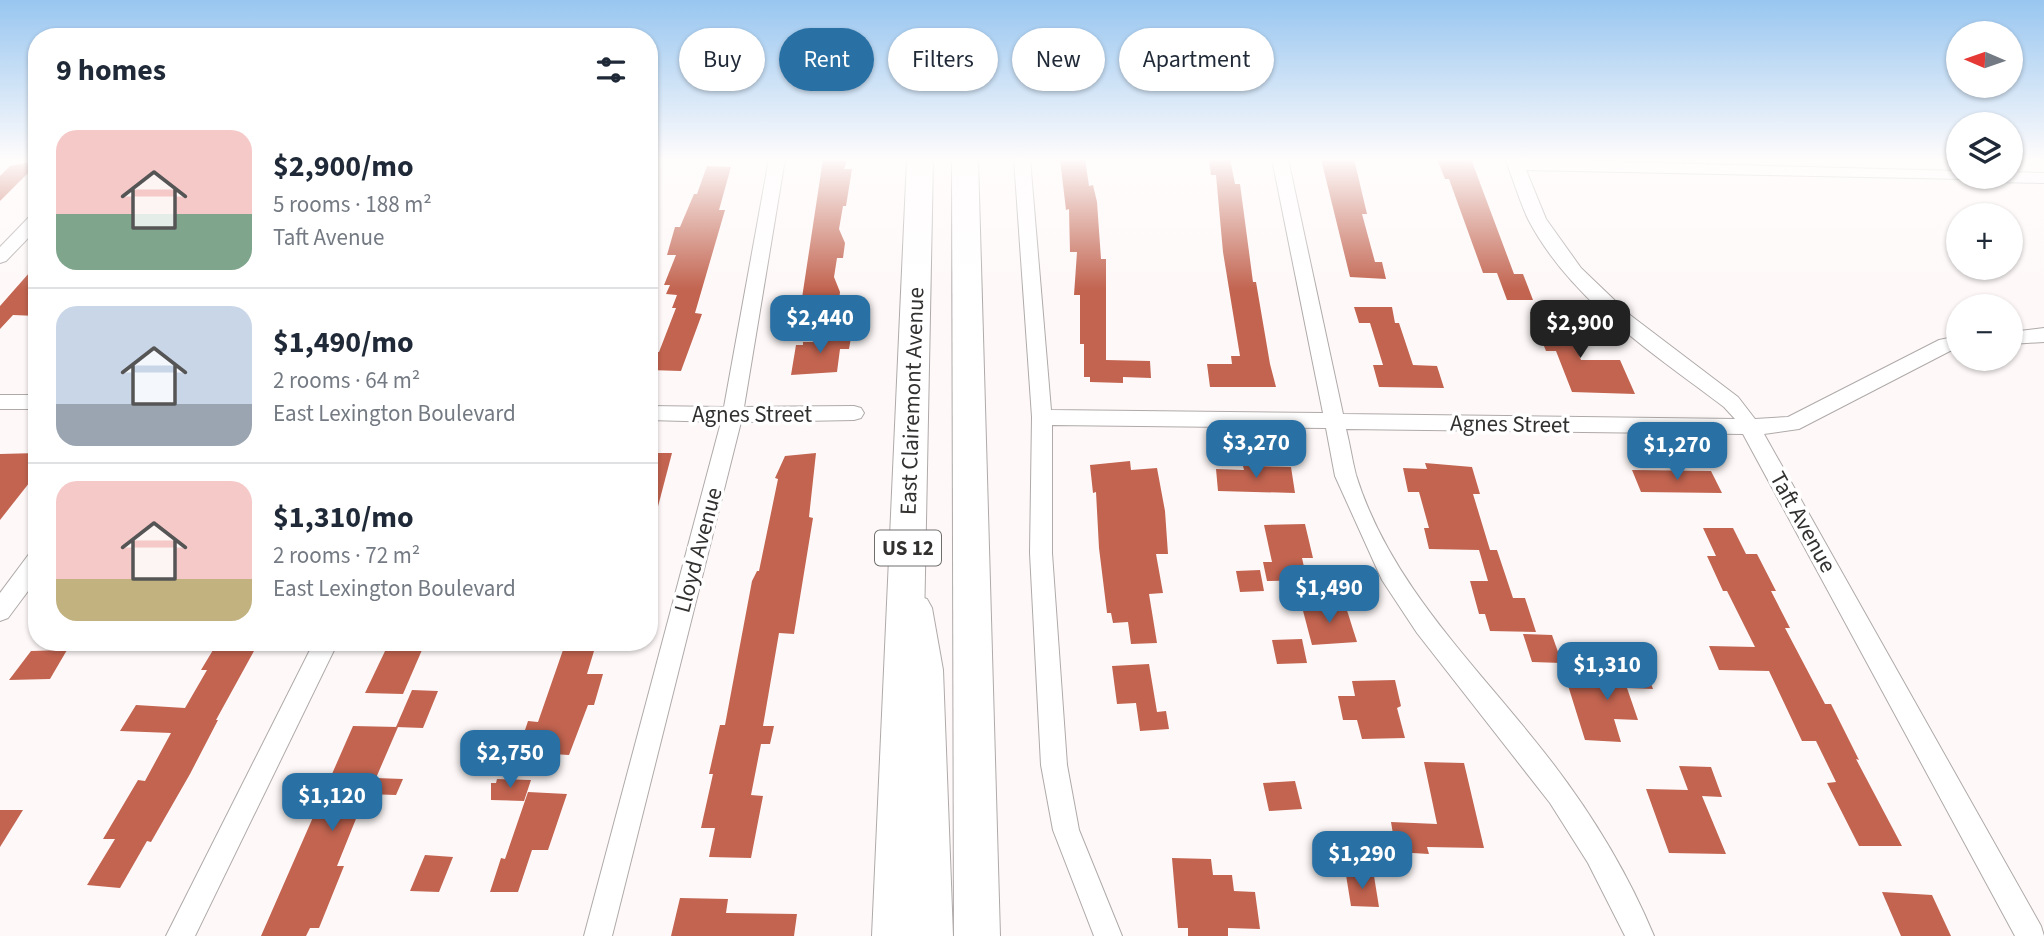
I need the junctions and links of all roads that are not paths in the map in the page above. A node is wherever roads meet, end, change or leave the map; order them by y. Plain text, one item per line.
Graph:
1 (769, 203) edge
2 (919, 203) edge
3 (946, 203) edge
4 (965, 203) edge
5 (1025, 203) edge
6 (1289, 203) edge
7 (1531, 203) edge
8 (28, 228) edge
9 (0, 257) edge
10 (2044, 335) edge
11 (2023, 337) edge
12 (1946, 345) edge
13 (0, 402) edge
14 (28, 402) edge
15 (658, 413) edge
16 (854, 413) dead end
17 (733, 415) junction
18 (1042, 417) junction
19 (1334, 421) junction
20 (1751, 427) junction
21 (968, 477) junction
22 (908, 551) junction
23 (28, 573) edge
24 (0, 611) edge
25 (322, 651) edge
26 (979, 930) edge
27 (180, 936) edge
28 (598, 936) edge
29 (895, 936) edge
30 (935, 936) edge
31 (1108, 936) edge
32 (1640, 936) edge
33 (2031, 936) edge

1 - 17 street, Lloyd Avenue
2 - 22 main road, East Clairemont Avenue / US 12
3 - 21 main road
4 - 21 main road, US 12
5 - 18 street
6 - 19 street
7 - 20 street, Taft Avenue
8 - 9 street
10 - 11 street
12 - 20 street, Agnes Street
13 - 14 street
15 - 17 street, Agnes Street
16 - 17 street, Agnes Street
17 - 28 street, Lloyd Avenue
18 - 19 street, Agnes Street
18 - 31 street
19 - 20 street, Agnes Street
19 - 32 street
20 - 33 street, Taft Avenue
21 - 26 main road, US 12
22 - 29 main road, East Clairemont Avenue / US 12
22 - 30 street
23 - 24 street
25 - 27 street

